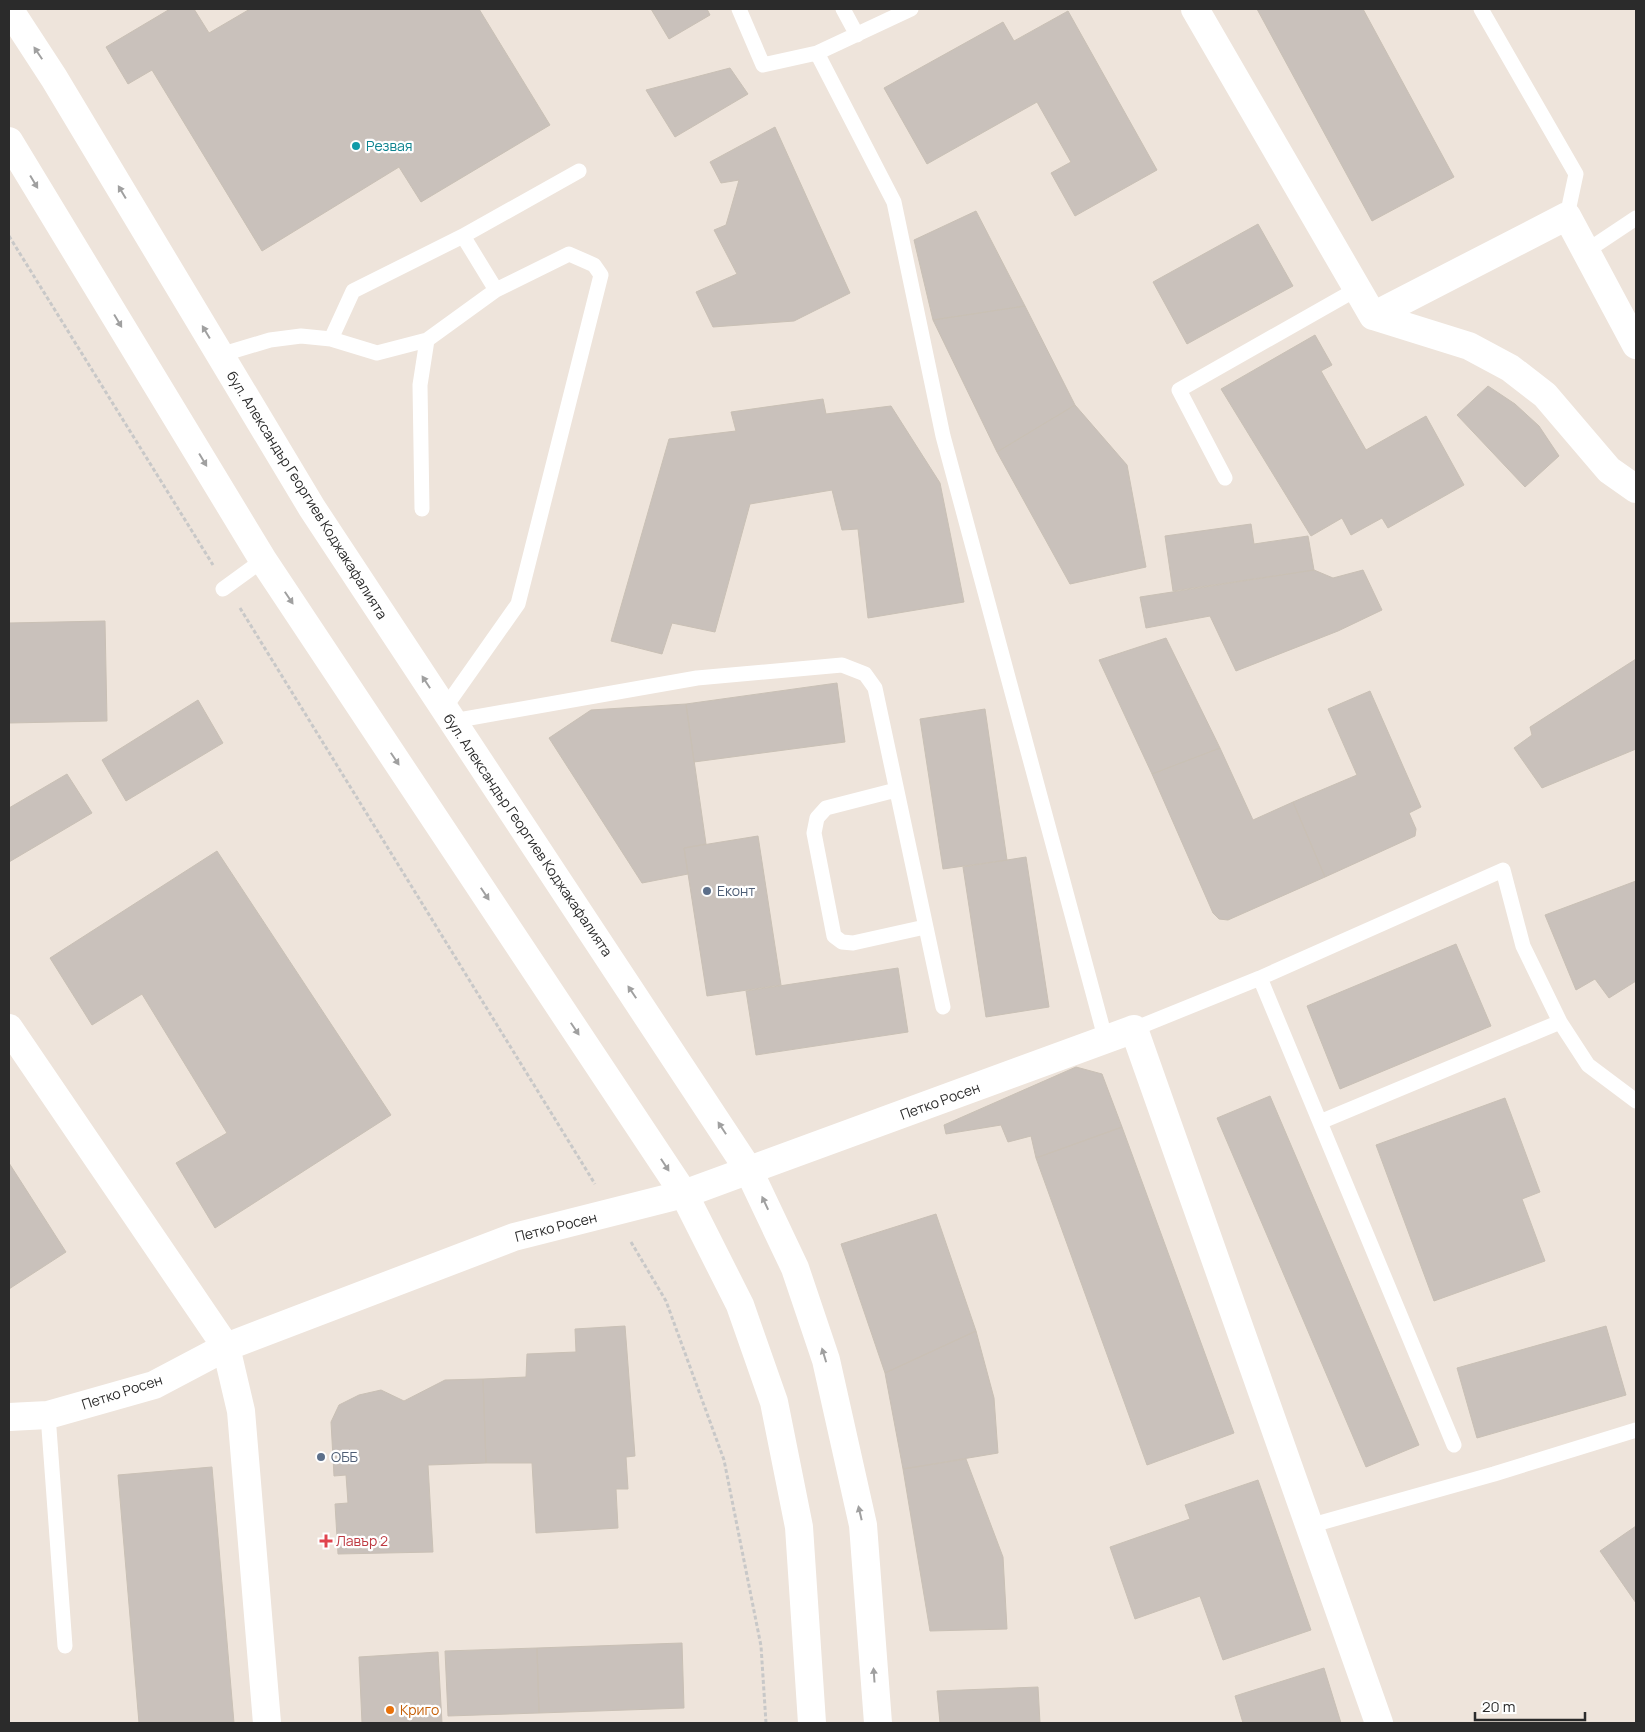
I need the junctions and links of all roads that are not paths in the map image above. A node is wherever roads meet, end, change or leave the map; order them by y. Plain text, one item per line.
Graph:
1 (9, 9) edge
2 (739, 9) edge
3 (843, 9) edge
4 (911, 9) edge
5 (1195, 9) edge
6 (1481, 9) edge
7 (857, 35) junction
8 (817, 53) junction
9 (12, 152) edge
10 (579, 171) dead end
11 (1567, 216) junction
12 (1636, 218) edge
13 (463, 236) junction
14 (1585, 252) junction
15 (1357, 289) junction
16 (496, 290) junction
17 (1373, 316) junction
18 (331, 339) junction
19 (427, 340) junction
20 (1636, 345) edge
21 (220, 355) junction
22 (1225, 478) dead end
23 (1636, 490) edge
24 (422, 510) dead end
25 (263, 560) junction
26 (225, 588) road end
27 (448, 715) junction
28 (896, 790) junction
29 (925, 926) junction
30 (1260, 978) junction
31 (943, 1007) dead end
32 (1560, 1022) junction
33 (9, 1028) edge
34 (1134, 1029) junction
35 (1106, 1041) junction
36 (1636, 1101) edge
37 (1320, 1122) junction
38 (748, 1169) junction
39 (684, 1194) junction
40 (226, 1347) junction
41 (48, 1415) junction
42 (9, 1417) edge
43 (1636, 1430) edge
44 (1454, 1445) dead end
45 (1309, 1526) junction
46 (65, 1646) dead end
47 (267, 1723) edge
48 (812, 1723) edge
49 (878, 1723) edge
50 (1379, 1723) edge

21 -> 1 street, бул. Александър Георгиев Коджакафалията
2 - 8 lane
3 - 7 lane
4 - 7 lane
5 - 15 street
6 - 11 lane
7 - 8 lane
8 - 35 lane
9 -> 25 street
10 - 13 lane
11 - 14 street
11 - 17 street
12 - 14 lane
13 - 16 lane
13 - 18 lane
14 - 20 street
15 - 17 street
15 - 22 lane
16 - 19 lane
16 - 27 lane
17 - 23 street
18 - 19 lane
18 - 21 lane
19 - 24 lane
27 -> 21 street, бул. Александър Георгиев Коджакафалията
25 - 26 lane
25 -> 39 street
27 - 28 lane
38 -> 27 street, бул. Александър Георгиев Коджакафалията
28 - 29 lane
28 - 29 lane
29 - 31 lane
30 - 32 lane
30 - 34 lane
30 - 37 lane
32 - 36 lane
32 - 37 lane
33 - 40 street
34 - 35 street, Петко Росен
34 - 45 street
35 - 38 street, Петко Росен
37 - 44 lane
38 - 39 street, Петко Росен
49 -> 38 street, бул. Александър Георгиев Коджакафалията
39 - 40 street, Петко Росен
39 - 48 street
40 - 41 street, Петко Росен
40 - 47 street
41 - 42 street, Петко Росен
41 - 46 lane
43 - 45 lane
45 - 50 street

